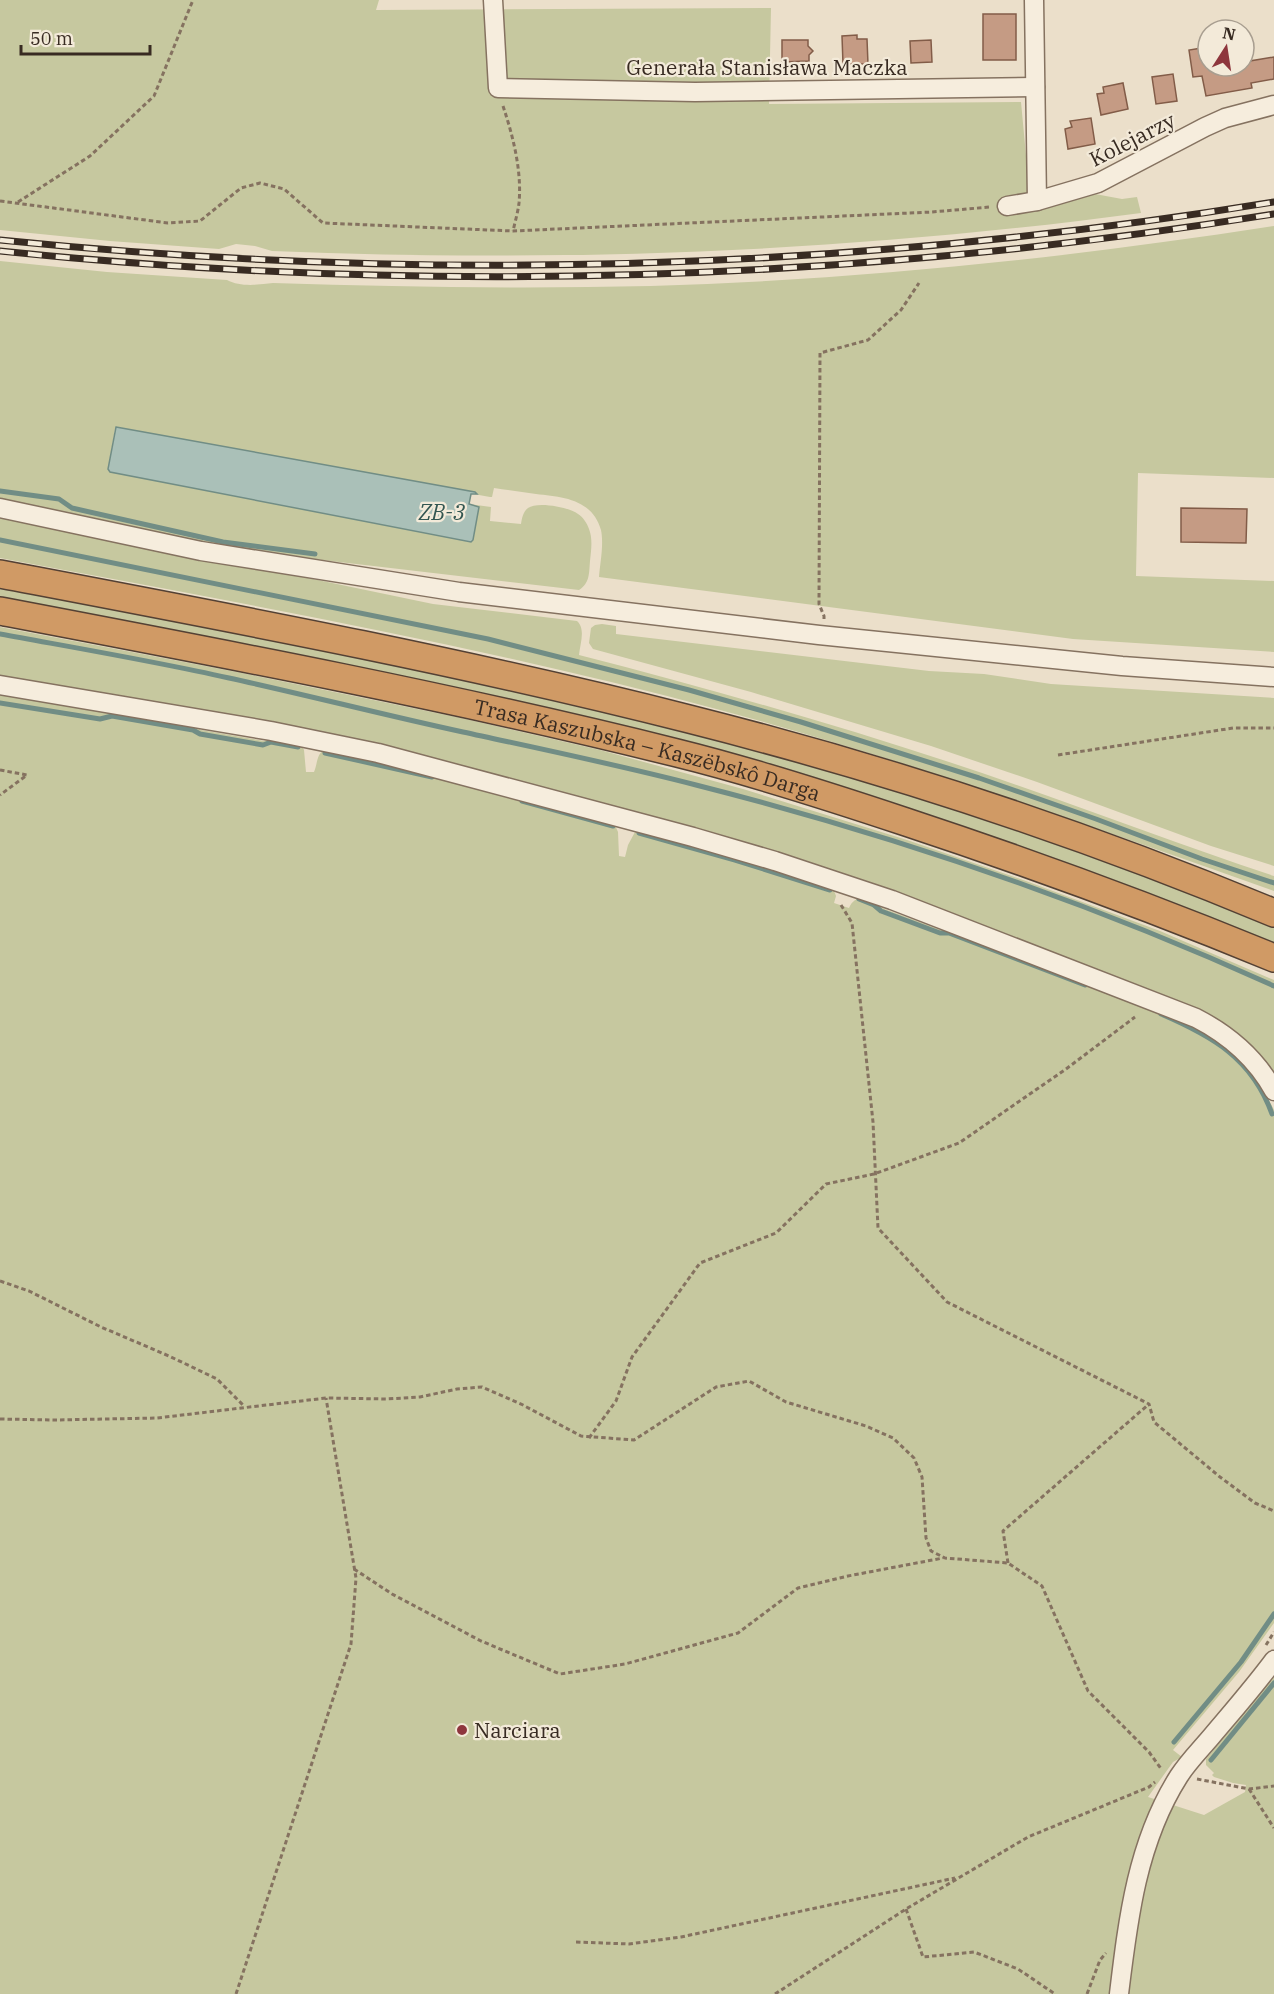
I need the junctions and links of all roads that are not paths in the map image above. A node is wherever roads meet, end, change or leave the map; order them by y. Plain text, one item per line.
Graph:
1 (493, 0) edge
2 (1034, 0) edge
3 (1035, 87) junction
4 (1274, 105) edge
5 (1037, 201) junction
6 (1007, 206) road end
7 (0, 508) edge
8 (0, 574) edge
9 (0, 611) edge
10 (1274, 677) edge
11 (0, 685) edge
12 (1274, 913) edge
13 (1274, 958) edge
14 (1274, 1091) edge
15 (1274, 1660) edge
16 (1119, 1994) edge

1 - 3 street, Generała Stanisława Maczka
2 - 3 street
3 - 5 street
4 - 5 street, Kolejarzy
5 - 6 street, Kolejarzy
7 - 10 street
8 - 12 highway, Trasa Kaszubska – Kaszëbskô Darga
9 - 13 highway, Trasa Kaszubska – Kaszëbskô Darga
11 - 14 street
15 - 16 street

